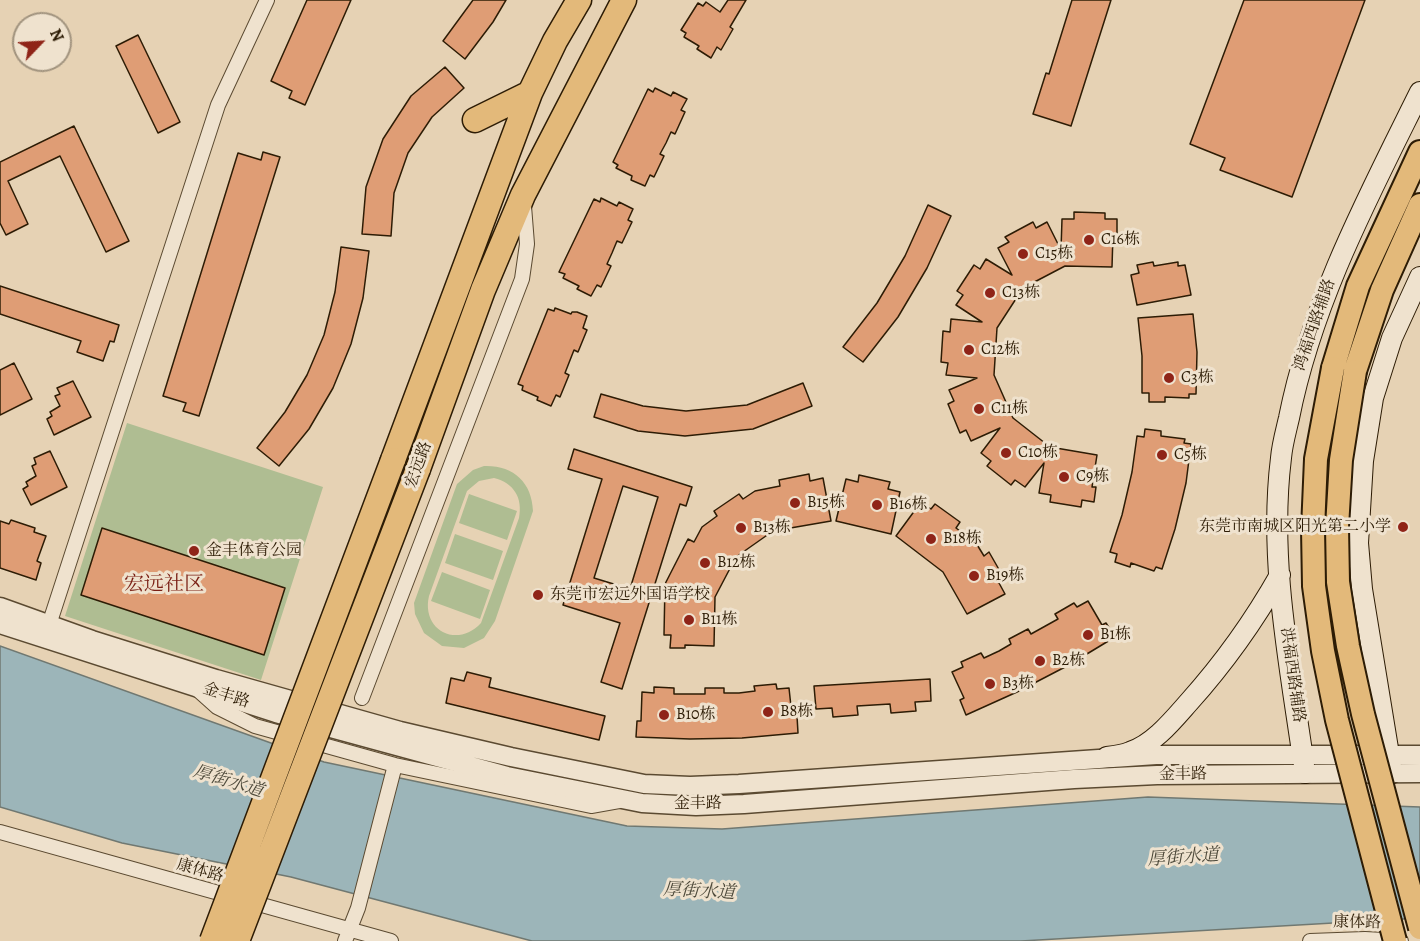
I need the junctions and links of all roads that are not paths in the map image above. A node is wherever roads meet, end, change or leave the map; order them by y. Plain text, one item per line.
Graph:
1 (267, 0) edge
2 (579, 0) edge
3 (624, 0) edge
4 (1420, 92) edge
5 (530, 93) junction
6 (475, 120) dead end
7 (1420, 152) edge
8 (523, 195) junction
9 (1420, 205) edge
10 (1420, 277) edge
11 (1280, 575) junction
12 (0, 608) edge
13 (0, 624) edge
14 (47, 632) junction
15 (193, 686) junction
16 (362, 698) dead end
17 (1420, 755) edge
18 (1107, 758) junction
19 (1304, 764) junction
20 (1390, 764) junction
21 (395, 765) junction
22 (1420, 773) edge
23 (624, 800) junction
24 (0, 832) edge
25 (1420, 928) edge
26 (347, 935) edge
27 (212, 941) edge
28 (237, 941) edge
29 (392, 941) edge
30 (1310, 941) edge
31 (1395, 941) edge
32 (1402, 941) edge

1 - 14 street
2 - 5 highway, 宏远路
3 - 8 highway, 宏远路
4 - 11 main road, 鸿福西路辅路
5 - 6 highway
5 - 27 highway, 宏远路, bridge
7 - 31 main road, bridge
8 - 16 street
8 - 28 highway, 宏远路, bridge
9 - 25 main road, bridge
10 - 20 main road
11 - 18 main road
11 - 19 main road, 洪福西路辅路
12 - 14 street, 金丰路
13 - 14 street, 金丰路
14 - 15 street, 金丰路
14 - 18 street, 金丰路
15 - 21 street
15 - 23 street, 金丰路
17 - 20 street, 金丰路
18 - 19 street, 金丰路
19 - 20 street, 金丰路
19 - 23 street, 金丰路
20 - 22 street, 金丰路
21 - 23 street
21 - 26 street
24 - 26 street, 康体路
26 - 29 street, 康体路
30 - 32 street, 康体路

